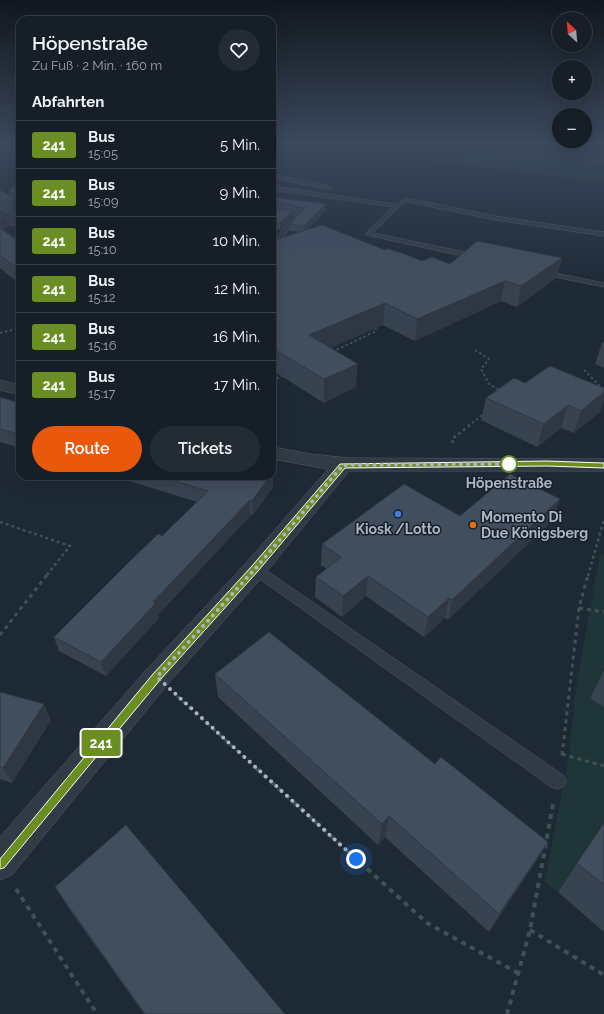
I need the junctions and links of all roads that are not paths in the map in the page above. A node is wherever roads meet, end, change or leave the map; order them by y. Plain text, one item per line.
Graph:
1 (297, 191) edge
2 (340, 191) edge
3 (362, 200) junction
4 (397, 206) junction
5 (276, 212) edge
6 (0, 220) edge
7 (16, 222) edge
8 (604, 234) edge
9 (276, 241) edge
10 (482, 259) edge
11 (535, 270) edge
12 (604, 285) edge
13 (0, 385) edge
14 (16, 389) edge
15 (276, 454) edge
16 (343, 465) junction
17 (604, 465) edge
18 (255, 569) junction
19 (557, 781) dead end
20 (6, 874) edge

1 - 3 lane
2 - 3 lane
3 - 4 lane
4 - 8 lane
4 - 10 lane
5 - 9 lane
6 - 7 street
11 - 12 lane
13 - 14 street
15 - 16 street
16 - 17 street
16 - 18 street
18 - 19 lane
18 - 20 street

